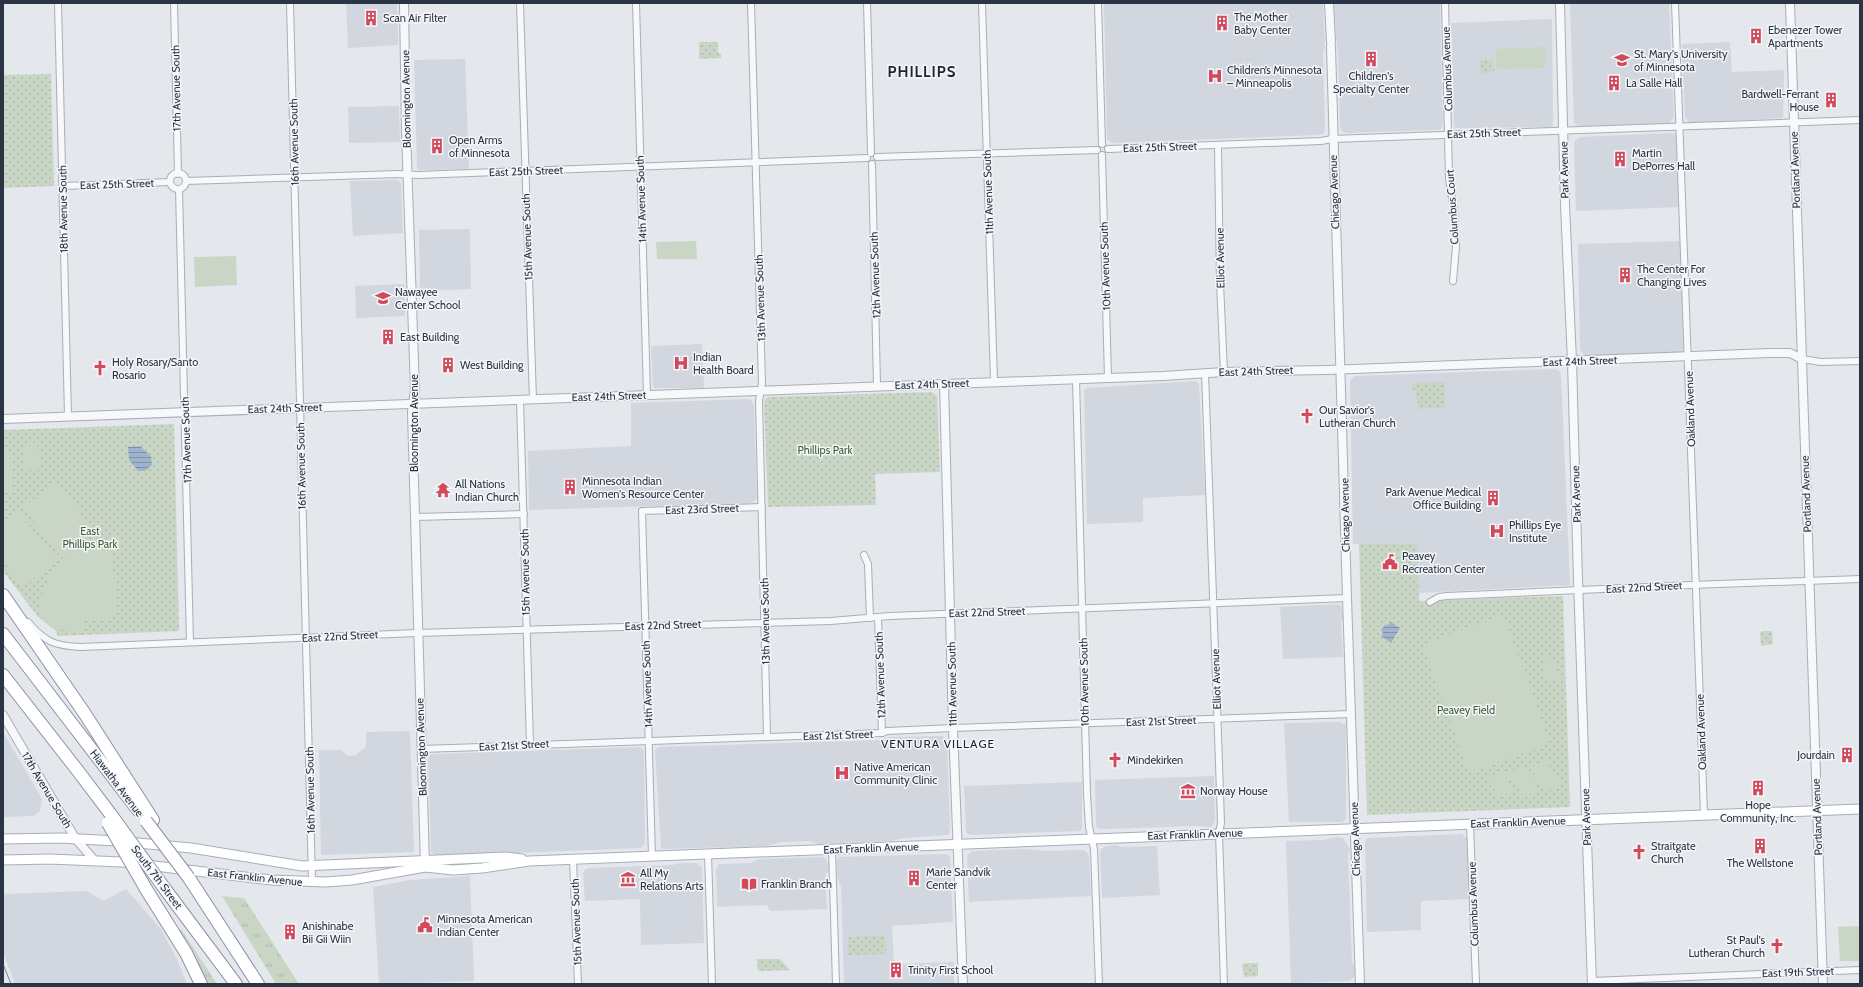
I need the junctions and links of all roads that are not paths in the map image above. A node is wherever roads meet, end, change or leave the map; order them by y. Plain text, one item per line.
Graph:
1 (58, 3) edge
2 (174, 3) edge
3 (290, 3) edge
4 (404, 3) edge
5 (520, 3) edge
6 (636, 3) edge
7 (751, 3) edge
8 (867, 3) edge
9 (982, 3) edge
10 (1098, 3) edge
11 (1329, 3) edge
12 (1444, 3) edge
13 (1560, 3) edge
14 (1675, 3) edge
15 (1790, 3) edge
16 (1860, 120) edge
17 (1794, 122) junction
18 (1680, 127) junction
19 (1563, 131) junction
20 (1449, 134) junction
21 (1332, 139) junction
22 (1102, 144) junction
23 (1218, 145) junction
24 (1108, 149) junction
25 (1097, 150) junction
26 (987, 153) junction
27 (869, 155) junction
28 (1102, 155) junction
29 (877, 158) junction
30 (756, 163) junction
31 (872, 164) junction
32 (640, 167) junction
33 (525, 171) junction
34 (178, 174) junction
35 (408, 174) junction
36 (294, 177) junction
37 (186, 181) junction
38 (170, 182) junction
39 (63, 186) junction
40 (179, 189) junction
41 (1453, 281) dead end
42 (1688, 356) junction
43 (1802, 359) junction
44 (1572, 361) junction
45 (1860, 361) edge
46 (1340, 369) junction
47 (1224, 372) junction
48 (1205, 373) junction
49 (1076, 378) junction
50 (1108, 378) junction
51 (994, 381) junction
52 (944, 384) junction
53 (877, 386) junction
54 (760, 391) junction
55 (647, 395) junction
56 (520, 400) junction
57 (533, 400) junction
58 (413, 404) junction
59 (300, 408) junction
60 (184, 412) junction
61 (68, 416) junction
62 (3, 419) edge
63 (762, 507) junction
64 (642, 511) joint
65 (524, 514) junction
66 (415, 517) junction
67 (864, 555) dead end
68 (1860, 579) edge
69 (1809, 580) junction
70 (1696, 585) junction
71 (1578, 590) junction
72 (3, 592) edge
73 (3, 595) edge
74 (1346, 598) junction
75 (1430, 602) dead end
76 (1214, 603) junction
77 (1083, 608) junction
78 (951, 614) junction
79 (870, 618) junction
80 (878, 618) junction
81 (764, 623) junction
82 (645, 626) junction
83 (526, 629) junction
84 (417, 632) junction
85 (3, 634) edge
86 (305, 638) junction
87 (190, 642) junction
88 (3, 675) edge
89 (1351, 714) junction
90 (3, 715) edge
91 (1218, 718) junction
92 (1085, 724) junction
93 (953, 728) junction
94 (882, 733) junction
95 (767, 736) junction
96 (649, 740) junction
97 (530, 744) junction
98 (421, 749) junction
99 (1860, 809) edge
100 (1817, 810) junction
101 (1704, 814) junction
102 (108, 816) junction
103 (1586, 819) junction
104 (149, 820) junction
105 (1470, 824) junction
106 (1354, 828) junction
107 (1219, 833) junction
108 (76, 838) junction
109 (3, 839) edge
110 (1091, 839) junction
111 (958, 844) junction
112 (832, 849) junction
113 (708, 854) junction
114 (652, 856) junction
115 (3, 860) edge
116 (573, 860) junction
117 (95, 861) junction
118 (425, 864) junction
119 (312, 865) junction
120 (312, 882) junction
121 (227, 935) junction
122 (1860, 970) edge
123 (1823, 972) junction
124 (1592, 983) edge
125 (201, 984) edge
126 (236, 984) edge
127 (258, 984) edge
128 (264, 984) edge
129 (578, 984) edge
130 (712, 984) edge
131 (836, 984) edge
132 (963, 984) edge
133 (1098, 984) edge
134 (1224, 984) edge
135 (1360, 984) edge
136 (1476, 984) edge
137 (1823, 984) edge

1 - 39 street, 18th Avenue South
2 - 34 street, 17th Avenue South
3 - 36 street, 16th Avenue South
4 - 35 street, Bloomington Avenue
5 - 33 street, 15th Avenue South
6 - 32 street, 14th Avenue South
7 - 30 street, 13th Avenue South
8 - 27 street
9 - 26 street, 11th Avenue South
10 - 22 street
11 - 21 street, Chicago Avenue
12 - 20 street, Columbus Avenue
13 - 19 street, Park Avenue
14 - 18 street, Oakland Avenue
15 - 17 street, Portland Avenue
16 - 17 street, East 25th Street
17 - 18 street, East 25th Street
17 - 43 street, Portland Avenue
18 - 19 street, East 25th Street
18 - 42 street, Oakland Avenue
19 - 20 street, East 25th Street
19 - 44 street, Park Avenue
20 - 21 street, East 25th Street
20 - 41 street, Columbus Court
21 - 23 street, East 25th Street
21 - 46 street, Chicago Avenue
22 - 24 street
22 - 25 street
23 - 24 street, East 25th Street
23 - 47 street, Elliot Avenue
24 - 28 street
25 - 26 street
25 - 28 street
26 - 29 street
26 - 51 street, 11th Avenue South
27 - 29 street
27 - 30 street, East 25th Street
27 - 31 street
28 - 50 street, 10th Avenue South
29 - 31 street
30 - 32 street, East 25th Street
30 - 54 street, 13th Avenue South
31 - 53 street, 12th Avenue South
32 - 33 street, East 25th Street
32 - 55 street, 14th Avenue South
33 - 35 street, East 25th Street
33 - 57 street, 15th Avenue South
34 - 37 street
34 - 38 street
35 - 36 street, East 25th Street
35 - 58 street, Bloomington Avenue
36 - 37 street, East 25th Street
36 - 59 street, 16th Avenue South
37 - 40 street
38 - 39 street, East 25th Street
38 - 40 street
39 - 61 street, 18th Avenue South
40 - 60 street, 17th Avenue South
42 - 43 street, East 24th Street
42 - 44 street, East 24th Street
42 - 70 street, Oakland Avenue
43 - 45 street, East 24th Street
43 - 69 street, Portland Avenue
44 - 46 street, East 24th Street
44 - 71 street, Park Avenue
46 - 47 street, East 24th Street
46 - 74 street, Chicago Avenue
47 - 48 street, East 24th Street
48 - 50 street, East 24th Street
48 - 76 street, Elliot Avenue
49 - 50 street, East 24th Street
49 - 51 street, East 24th Street
49 - 77 street, 10th Avenue South
51 - 52 street, East 24th Street
52 - 53 street, East 24th Street
52 - 78 street, 11th Avenue South
53 - 54 street, East 24th Street
54 - 55 street, East 24th Street
54 - 63 street, 13th Avenue South
55 - 57 street, East 24th Street
56 - 57 street, East 24th Street
56 - 58 street, East 24th Street
56 - 65 street, 15th Avenue South
58 - 59 street, East 24th Street
58 - 66 street, Bloomington Avenue
59 - 60 street, East 24th Street
59 - 86 street, 16th Avenue South
60 - 61 street, East 24th Street
60 - 87 street, 17th Avenue South
61 - 62 street, East 24th Street
63 - 64 street, East 23rd Street
63 - 81 street, 13th Avenue South
64 - 82 street, 14th Avenue South
65 - 66 street
65 - 83 street, 15th Avenue South
66 - 84 street, Bloomington Avenue
67 - 79 street, 12th Avenue South
68 - 69 street, East 22nd Street
69 - 70 street, East 22nd Street
69 - 100 street, Portland Avenue
70 - 71 street, East 22nd Street
70 - 101 street, Oakland Avenue
71 - 75 street, East 22nd Street
71 - 103 street, Park Avenue
72 - 87 street, East 22nd Street
73 - 104 highway
74 - 76 street, East 22nd Street
74 - 89 street, Chicago Avenue
76 - 77 street, East 22nd Street
76 - 91 street, Elliot Avenue
77 - 78 street, East 22nd Street
77 - 92 street, 10th Avenue South
78 - 80 street, East 22nd Street
78 - 93 street, 11th Avenue South
79 - 80 street, East 22nd Street
79 - 81 street, East 22nd Street
80 - 94 street, 12th Avenue South
81 - 82 street, East 22nd Street
81 - 95 street, 13th Avenue South
82 - 83 street, East 22nd Street
82 - 96 street, 14th Avenue South
83 - 84 street, East 22nd Street
83 - 97 street, 15th Avenue South
84 - 86 street, East 22nd Street
84 - 98 street, Bloomington Avenue
85 - 104 highway, Hiawatha Avenue
86 - 87 street, East 22nd Street
86 - 119 street, 16th Avenue South
88 - 102 highway, South 7th Street
89 - 91 street, East 21st Street
89 - 106 street, Chicago Avenue
90 - 108 street, 17th Avenue South
91 - 92 street, East 21st Street
91 - 107 street, Elliot Avenue
92 - 93 street, East 21st Street
92 - 110 street, 10th Avenue South
93 - 94 street, East 21st Street
93 - 111 street, 11th Avenue South
94 - 95 street, East 21st Street
95 - 96 street, East 21st Street
96 - 97 street, East 21st Street
96 - 114 street, 14th Avenue South
97 - 98 street, East 21st Street
98 - 118 street, Bloomington Avenue
99 - 100 main road, East Franklin Avenue
100 - 101 main road, East Franklin Avenue
100 - 123 street, Portland Avenue
101 - 103 main road, East Franklin Avenue
102 - 125 highway, bridge
102 - 126 highway, South 7th Street, bridge
103 - 105 main road, East Franklin Avenue
103 - 124 street, Park Avenue
104 - 121 highway, Hiawatha Avenue, bridge
105 - 106 main road, East Franklin Avenue
105 - 136 street, Columbus Avenue
106 - 107 main road, East Franklin Avenue
106 - 135 street, Chicago Avenue
107 - 110 main road, East Franklin Avenue
107 - 134 street, Elliot Avenue
108 - 109 main road, East Franklin Avenue
108 - 117 street, 17th Avenue South
108 - 119 main road, East Franklin Avenue
110 - 111 main road, East Franklin Avenue
110 - 133 street, 10th Avenue South
111 - 112 main road, East Franklin Avenue
111 - 132 street, 11th Avenue South
112 - 113 main road, East Franklin Avenue
112 - 131 street
113 - 114 main road, East Franklin Avenue
113 - 130 street
114 - 116 main road, East Franklin Avenue
115 - 117 main road, East Franklin Avenue
116 - 118 main road, East Franklin Avenue
116 - 129 street, 15th Avenue South
117 - 120 main road, East Franklin Avenue
118 - 119 main road, East Franklin Avenue
118 - 120 main road, East Franklin Avenue
119 - 120 street, 16th Avenue South
121 - 127 highway
121 - 128 highway
122 - 123 street, East 19th Street
123 - 124 street, East 19th Street
123 - 137 street, Portland Avenue

